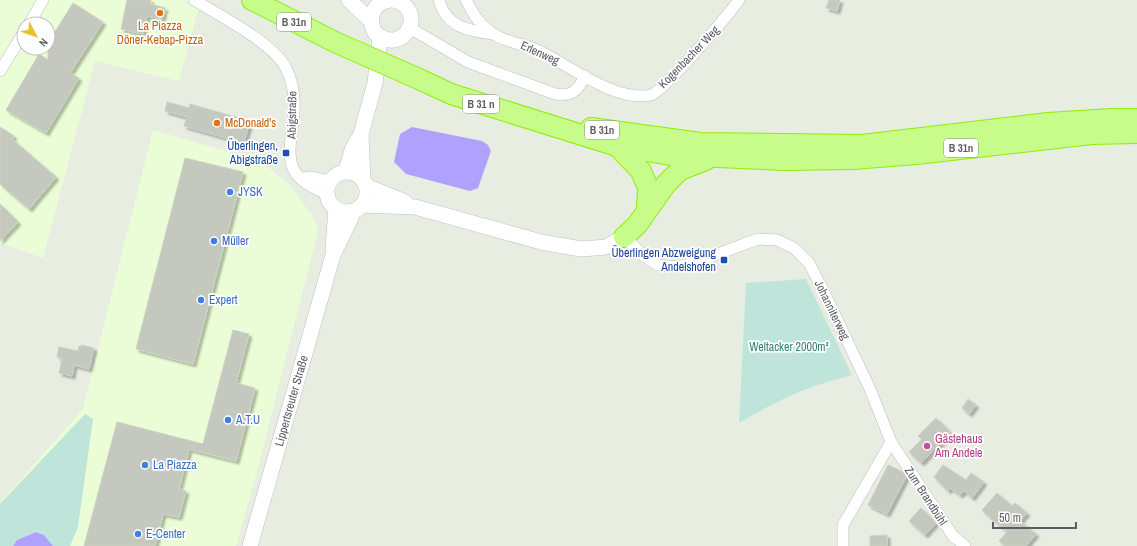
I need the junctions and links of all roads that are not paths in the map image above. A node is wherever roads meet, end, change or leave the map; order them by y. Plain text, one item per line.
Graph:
1 (43, 0) edge
2 (194, 0) edge
3 (252, 0) edge
4 (348, 0) edge
5 (439, 0) edge
6 (466, 0) edge
7 (739, 0) edge
8 (389, 1) edge
9 (34, 16) edge
10 (371, 21) junction
11 (410, 28) junction
12 (493, 34) junction
13 (380, 37) junction
14 (396, 40) junction
15 (16, 45) edge
16 (0, 71) edge
17 (585, 76) junction
18 (419, 79) joint
19 (375, 83) junction
20 (1137, 119) edge
21 (545, 123) junction
22 (1137, 133) edge
23 (361, 134) junction
24 (617, 146) junction
25 (712, 158) junction
26 (346, 171) junction
27 (365, 183) junction
28 (328, 188) junction
29 (415, 207) junction
30 (358, 208) junction
31 (336, 209) junction
32 (648, 210) junction
33 (624, 237) junction
34 (333, 255) junction
35 (891, 442) junction
36 (250, 546) edge
37 (843, 546) edge
38 (965, 546) edge

1 - 9 street
2 - 28 street, Abigstraße
3 - 18 highway, B 31n, bridge
4 - 10 main road
5 - 12 street, Erlenweg
6 - 12 street, Erlenweg
7 - 17 street, Kogenbacher Weg
8 - 10 main road
8 - 11 main road
10 - 13 main road
11 - 14 main road
11 - 17 street
12 - 17 street, Erlenweg
13 - 14 main road
13 - 19 main road
14 - 19 main road
15 - 16 street
18 - 21 highway, B 31 n
19 - 23 main road
20 - 21 highway, B 31n
21 - 24 highway, B 31n
22 - 25 highway, B 31n
23 - 26 main road
23 - 27 main road
24 - 25 highway, B 31n
24 - 32 highway, B 31n
25 - 32 highway, B 31n
26 - 27 main road
26 - 28 main road
27 - 29 main road
27 - 30 main road
28 - 31 main road
29 - 30 main road
29 - 33 main road
30 - 31 main road
30 - 34 main road, Lippertsreuter Straße
31 - 34 main road, Lippertsreuter Straße
32 - 33 highway
33 - 35 street, Johanniterweg
34 - 36 main road, Lippertsreuter Straße
35 - 37 street
35 - 38 street, Zum Brandbühl

